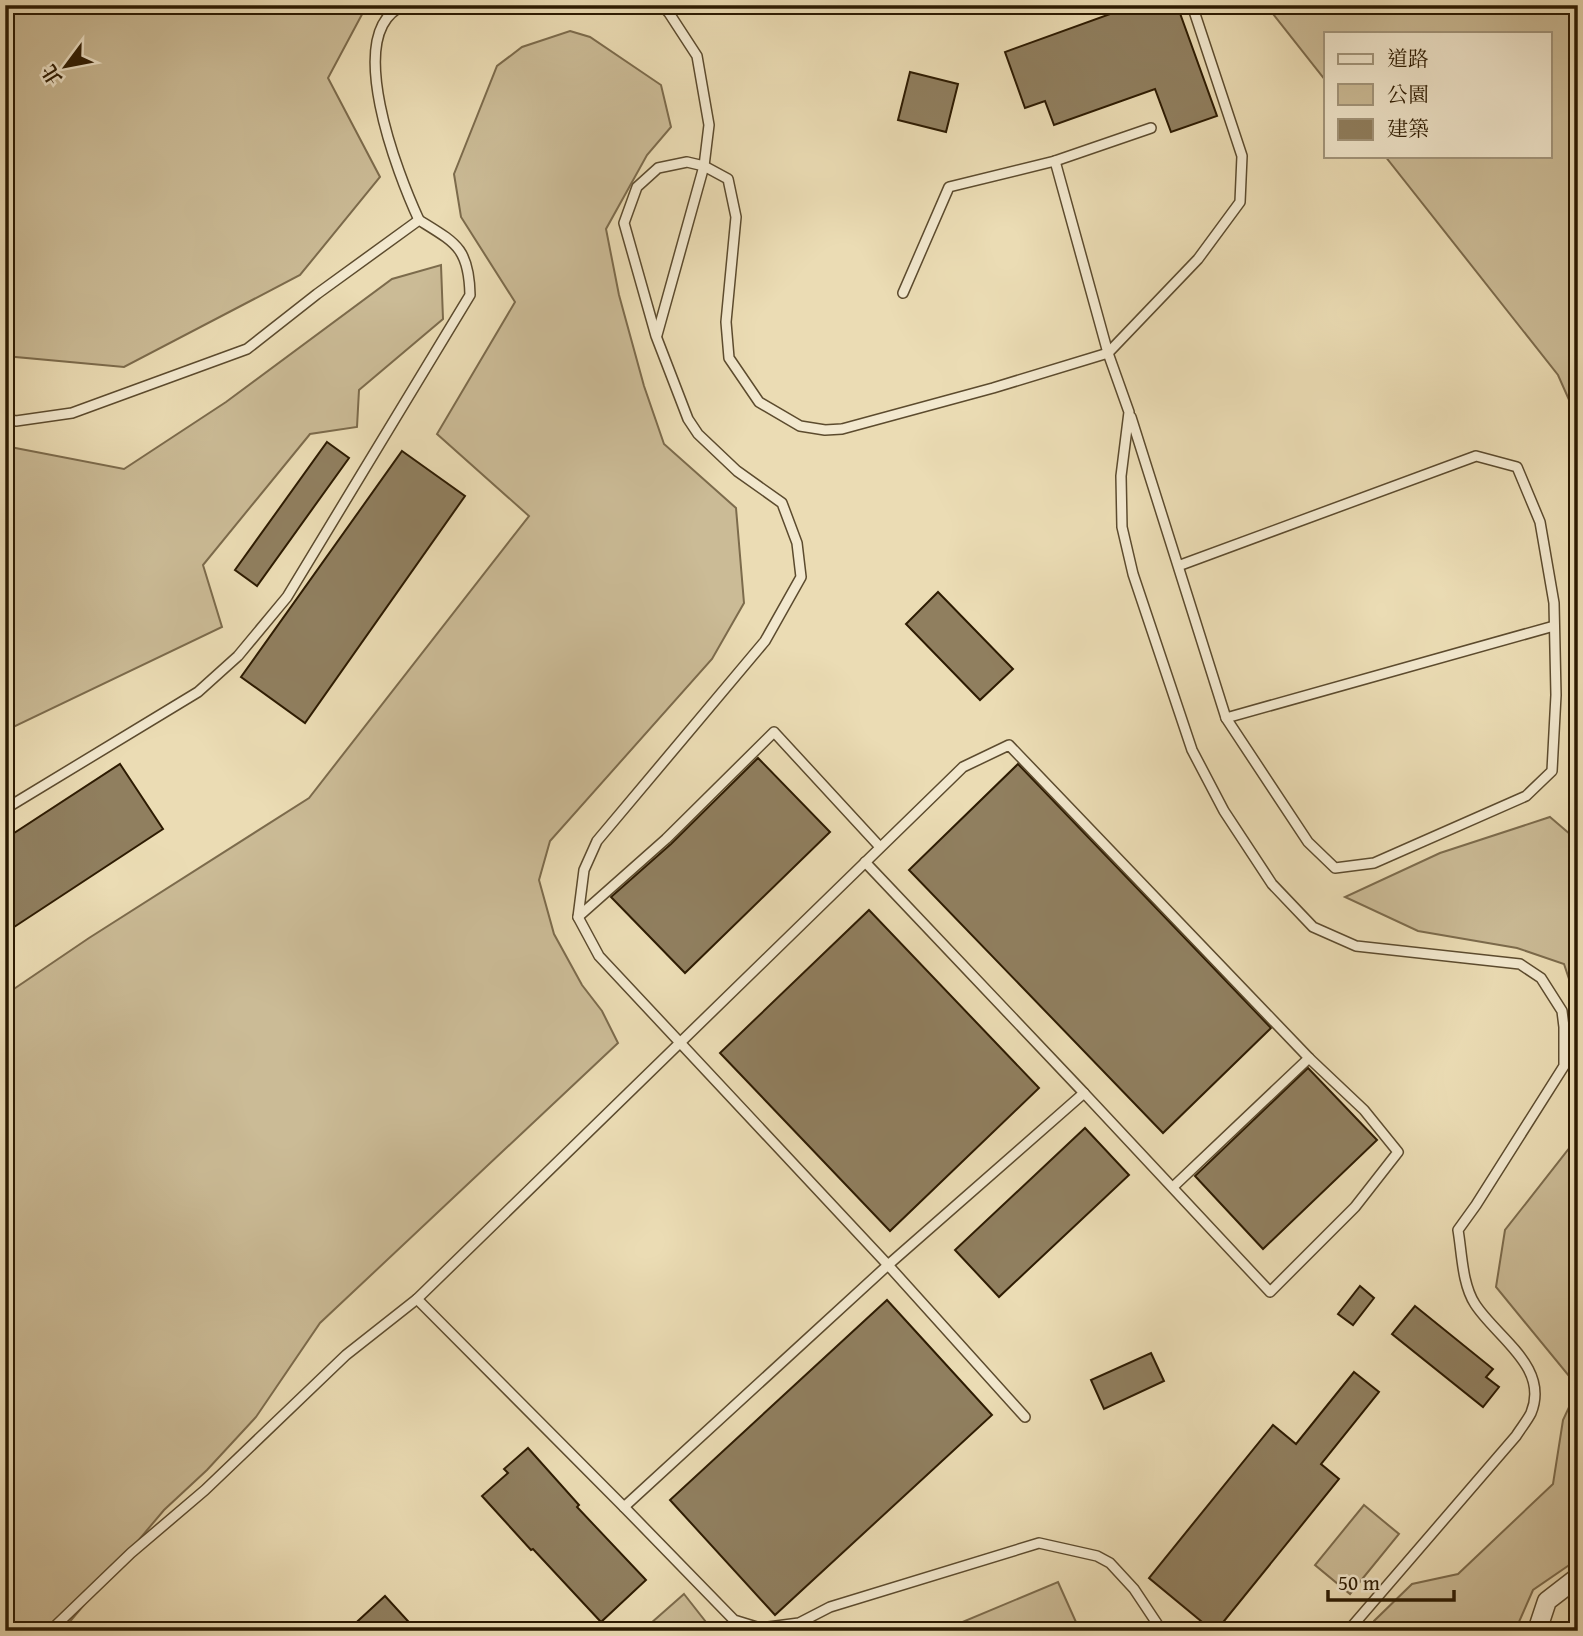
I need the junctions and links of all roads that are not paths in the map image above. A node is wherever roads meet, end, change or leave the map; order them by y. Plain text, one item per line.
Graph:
1 (405, 5) edge
2 (662, 5) edge
3 (1192, 5) edge
4 (1151, 128) dead end
5 (1055, 161) junction
6 (704, 166) junction
7 (419, 220) junction
8 (903, 293) dead end
9 (656, 336) junction
10 (1108, 353) junction
11 (1129, 412) junction
12 (5, 418) edge
13 (1178, 566) junction
14 (1554, 626) junction
15 (1226, 718) junction
16 (5, 809) edge
17 (880, 847) junction
18 (865, 862) junction
19 (578, 917) junction
20 (680, 1042) junction
21 (1309, 1058) junction
22 (1084, 1093) junction
23 (1173, 1187) junction
24 (888, 1265) junction
25 (417, 1299) junction
26 (1025, 1417) dead end
27 (624, 1507) junction
28 (1578, 1577) edge
29 (50, 1631) edge
30 (1162, 1631) edge
31 (1348, 1631) edge
32 (1537, 1631) edge

1 - 7 lane
2 - 6 lane
3 - 10 lane
4 - 5 lane
5 - 8 lane
5 - 10 lane
6 - 9 lane
6 - 9 lane
6 - 10 lane
7 - 12 lane
7 - 16 lane
9 - 19 lane
10 - 11 lane
11 - 13 lane
11 - 31 lane
13 - 14 lane
13 - 15 lane
14 - 15 lane
14 - 15 lane
17 - 18 lane
17 - 19 lane
17 - 21 lane
18 - 20 lane
18 - 22 lane
19 - 20 lane
20 - 24 lane
20 - 25 lane
21 - 23 lane
21 - 23 lane
22 - 23 lane
22 - 24 lane
24 - 26 lane
24 - 27 lane
25 - 27 lane
25 - 29 lane
27 - 30 lane
28 - 32 street

